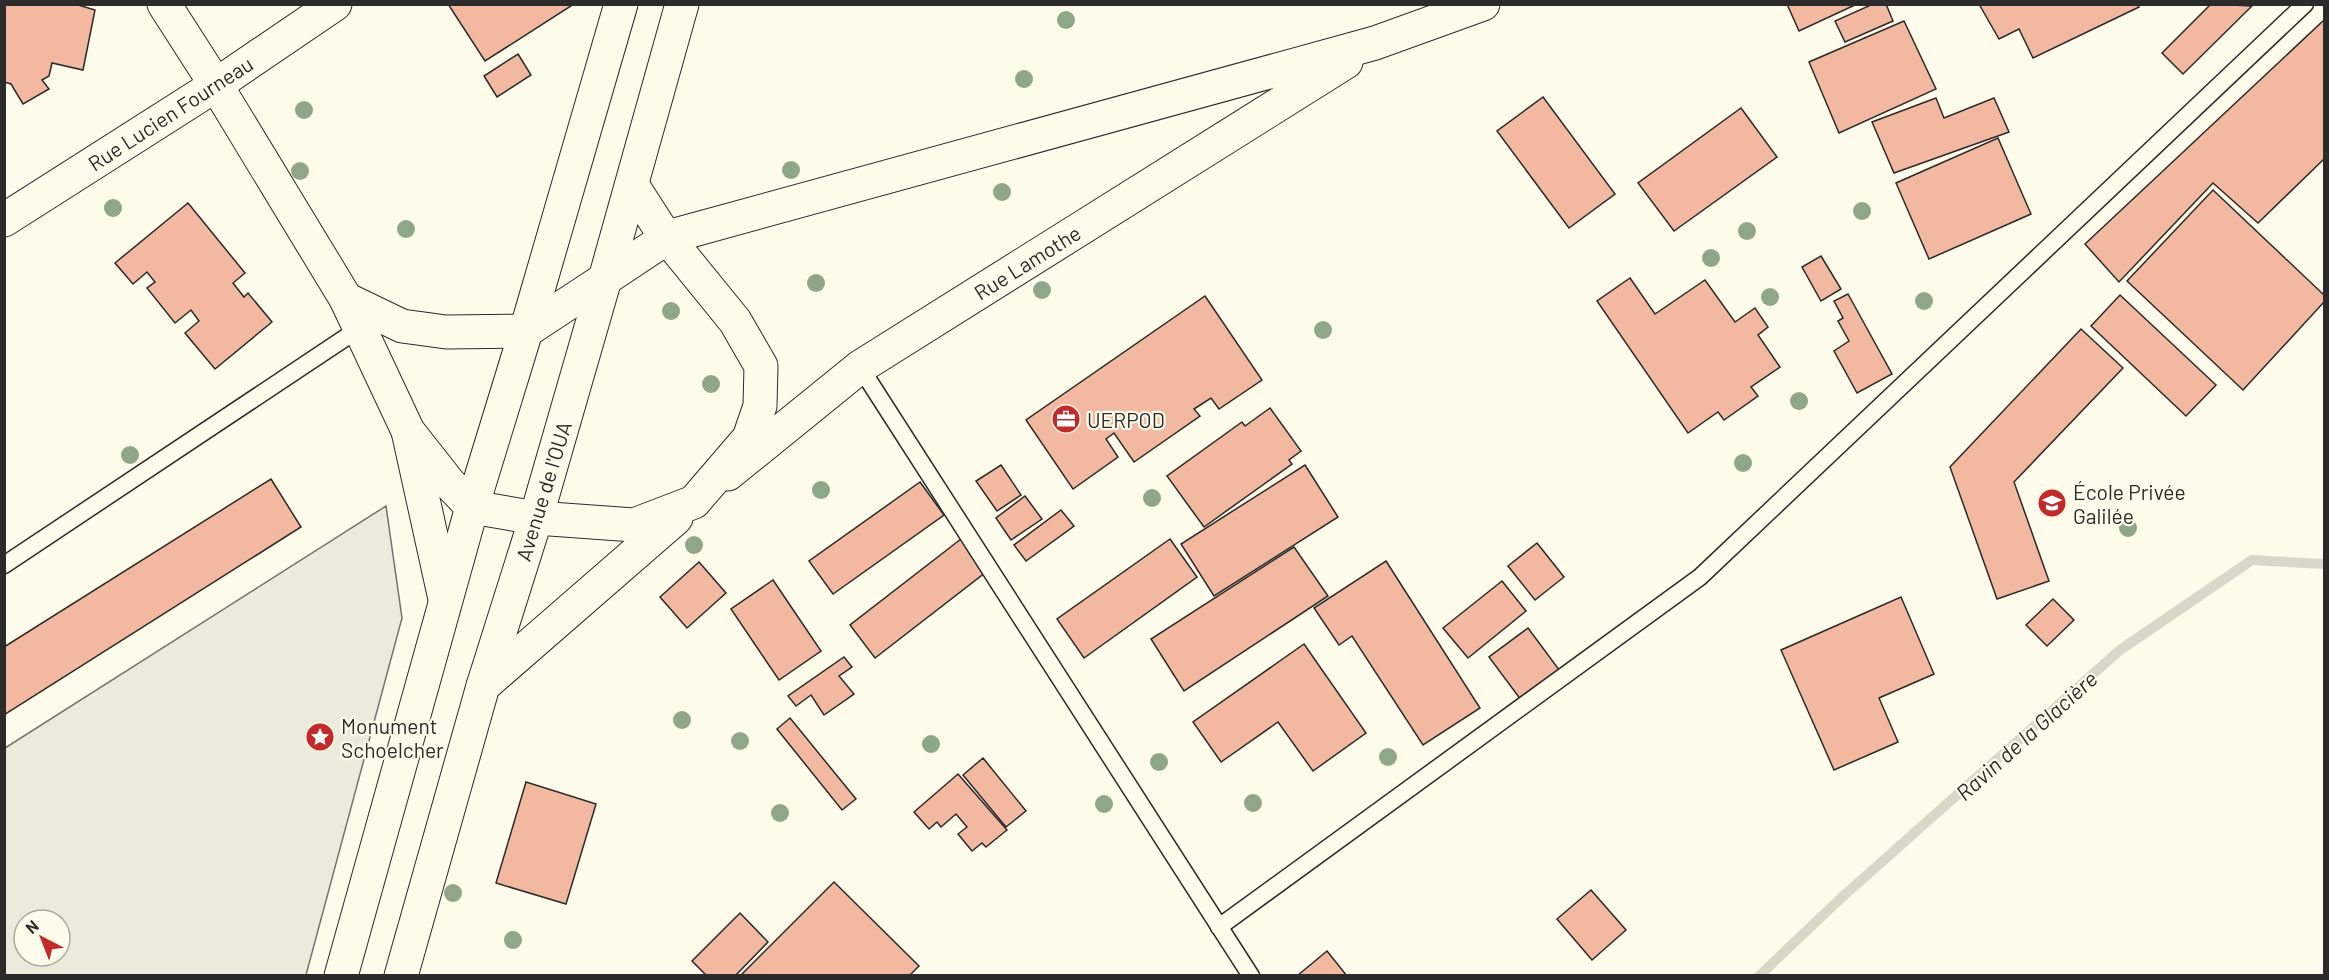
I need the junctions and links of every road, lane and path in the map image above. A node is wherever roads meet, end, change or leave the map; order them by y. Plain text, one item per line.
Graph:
1 (164, 4) edge
2 (335, 4) edge
3 (621, 4) edge
4 (681, 4) edge
5 (1483, 4) edge
6 (2305, 4) edge
7 (1375, 44) junction
8 (216, 84) junction
9 (632, 185) junction
10 (4, 220) edge
11 (668, 237) junction
12 (605, 279) junction
13 (346, 299) junction
14 (360, 328) junction
15 (526, 331) junction
16 (860, 367) junction
17 (408, 431) junction
18 (694, 502) junction
19 (472, 507) junction
20 (536, 518) junction
21 (4, 566) edge
22 (446, 602) junction
23 (483, 686) junction
24 (1219, 927) junction
25 (341, 975) edge
26 (401, 975) edge
27 (1251, 975) edge

1 - 8 street
2 - 8 street, Rue Lucien Fourneau
3 - 15 street
4 - 9 street, Avenue de l'OUA
5 - 7 street, Rue Lamothe
6 - 24 lane
7 - 11 street, Rue Lamothe
7 - 16 street, Rue Lamothe
8 - 10 street, Rue Lucien Fourneau
8 - 13 street
9 - 11 street
9 - 12 street, Avenue de l'OUA
11 - 12 street, Rue Lamothe
11 - 18 street
12 - 15 street, Rue Lamothe
12 - 20 street, Avenue de l'OUA
13 - 14 street
13 - 15 street
14 - 17 street
14 - 21 lane
15 - 19 street
16 - 18 street, Rue Lamothe
16 - 24 lane
17 - 19 street
17 - 22 street
18 - 20 street
18 - 23 street
19 - 20 street
19 - 22 street
20 - 23 street, Avenue de l'OUA
22 - 25 street
23 - 26 street, Avenue de l'OUA
24 - 27 lane

